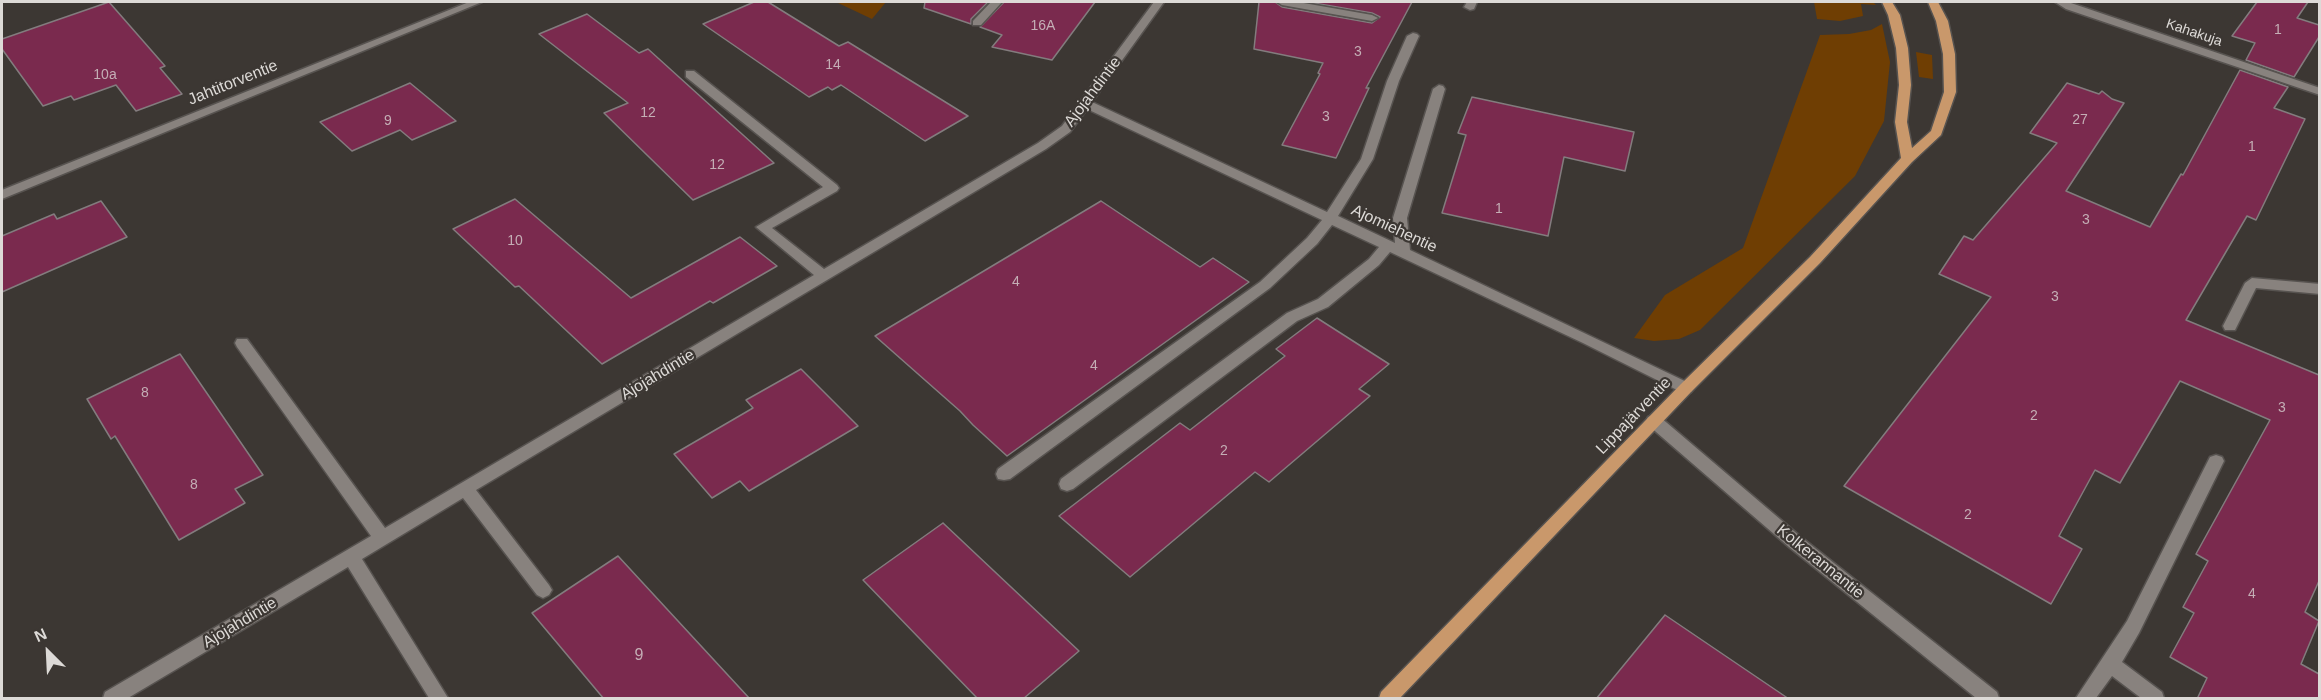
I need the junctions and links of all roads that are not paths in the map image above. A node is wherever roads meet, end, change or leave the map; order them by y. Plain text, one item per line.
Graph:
1 (477, 2) edge
2 (997, 2) edge
3 (1159, 2) edge
4 (1282, 2) edge
5 (1887, 2) edge
6 (1933, 2) edge
7 (2060, 2) edge
8 (1372, 18) dead end
9 (977, 23) dead end
10 (1413, 36) dead end
11 (690, 74) dead end
12 (1439, 89) dead end
13 (2319, 92) edge
14 (1086, 104) junction
15 (1907, 159) junction
16 (2, 195) edge
17 (1330, 219) junction
18 (1388, 246) junction
19 (1403, 253) junction
20 (824, 276) junction
21 (2319, 289) edge
22 (2230, 326) dead end
23 (242, 344) dead end
24 (1686, 388) junction
25 (1654, 421) junction
26 (2216, 461) dead end
27 (1004, 474) dead end
28 (1066, 484) dead end
29 (465, 489) junction
30 (383, 538) junction
31 (351, 557) junction
32 (543, 590) dead end
33 (2110, 664) junction
34 (112, 699) edge
35 (439, 699) edge
36 (1388, 699) edge
37 (1990, 699) edge
38 (2085, 699) edge
39 (2155, 699) edge

1 - 16 street, Jahtitorventie
2 - 9 street
3 - 14 street, Ajojahdintie
4 - 8 street
5 - 15 main road
6 - 15 main road, Lippajärventie
7 - 13 street, Kahakuja
10 - 17 street
11 - 20 street
12 - 19 street
14 - 17 street, Ajomiehentie
14 - 20 street, Ajojahdintie
15 - 24 main road, Lippajärventie
17 - 18 street, Ajomiehentie
17 - 27 street
18 - 19 street, Ajomiehentie
18 - 28 street
19 - 24 street, Ajomiehentie
20 - 29 street, Ajojahdintie
21 - 22 street
23 - 30 street
24 - 25 main road, Lippajärventie
25 - 36 main road, Lippajärventie
25 - 37 street, Kolkerannantie
26 - 33 street
29 - 30 street, Ajojahdintie
29 - 32 street
30 - 31 street, Ajojahdintie
31 - 34 street, Ajojahdintie
31 - 35 street
33 - 38 street
33 - 39 street

